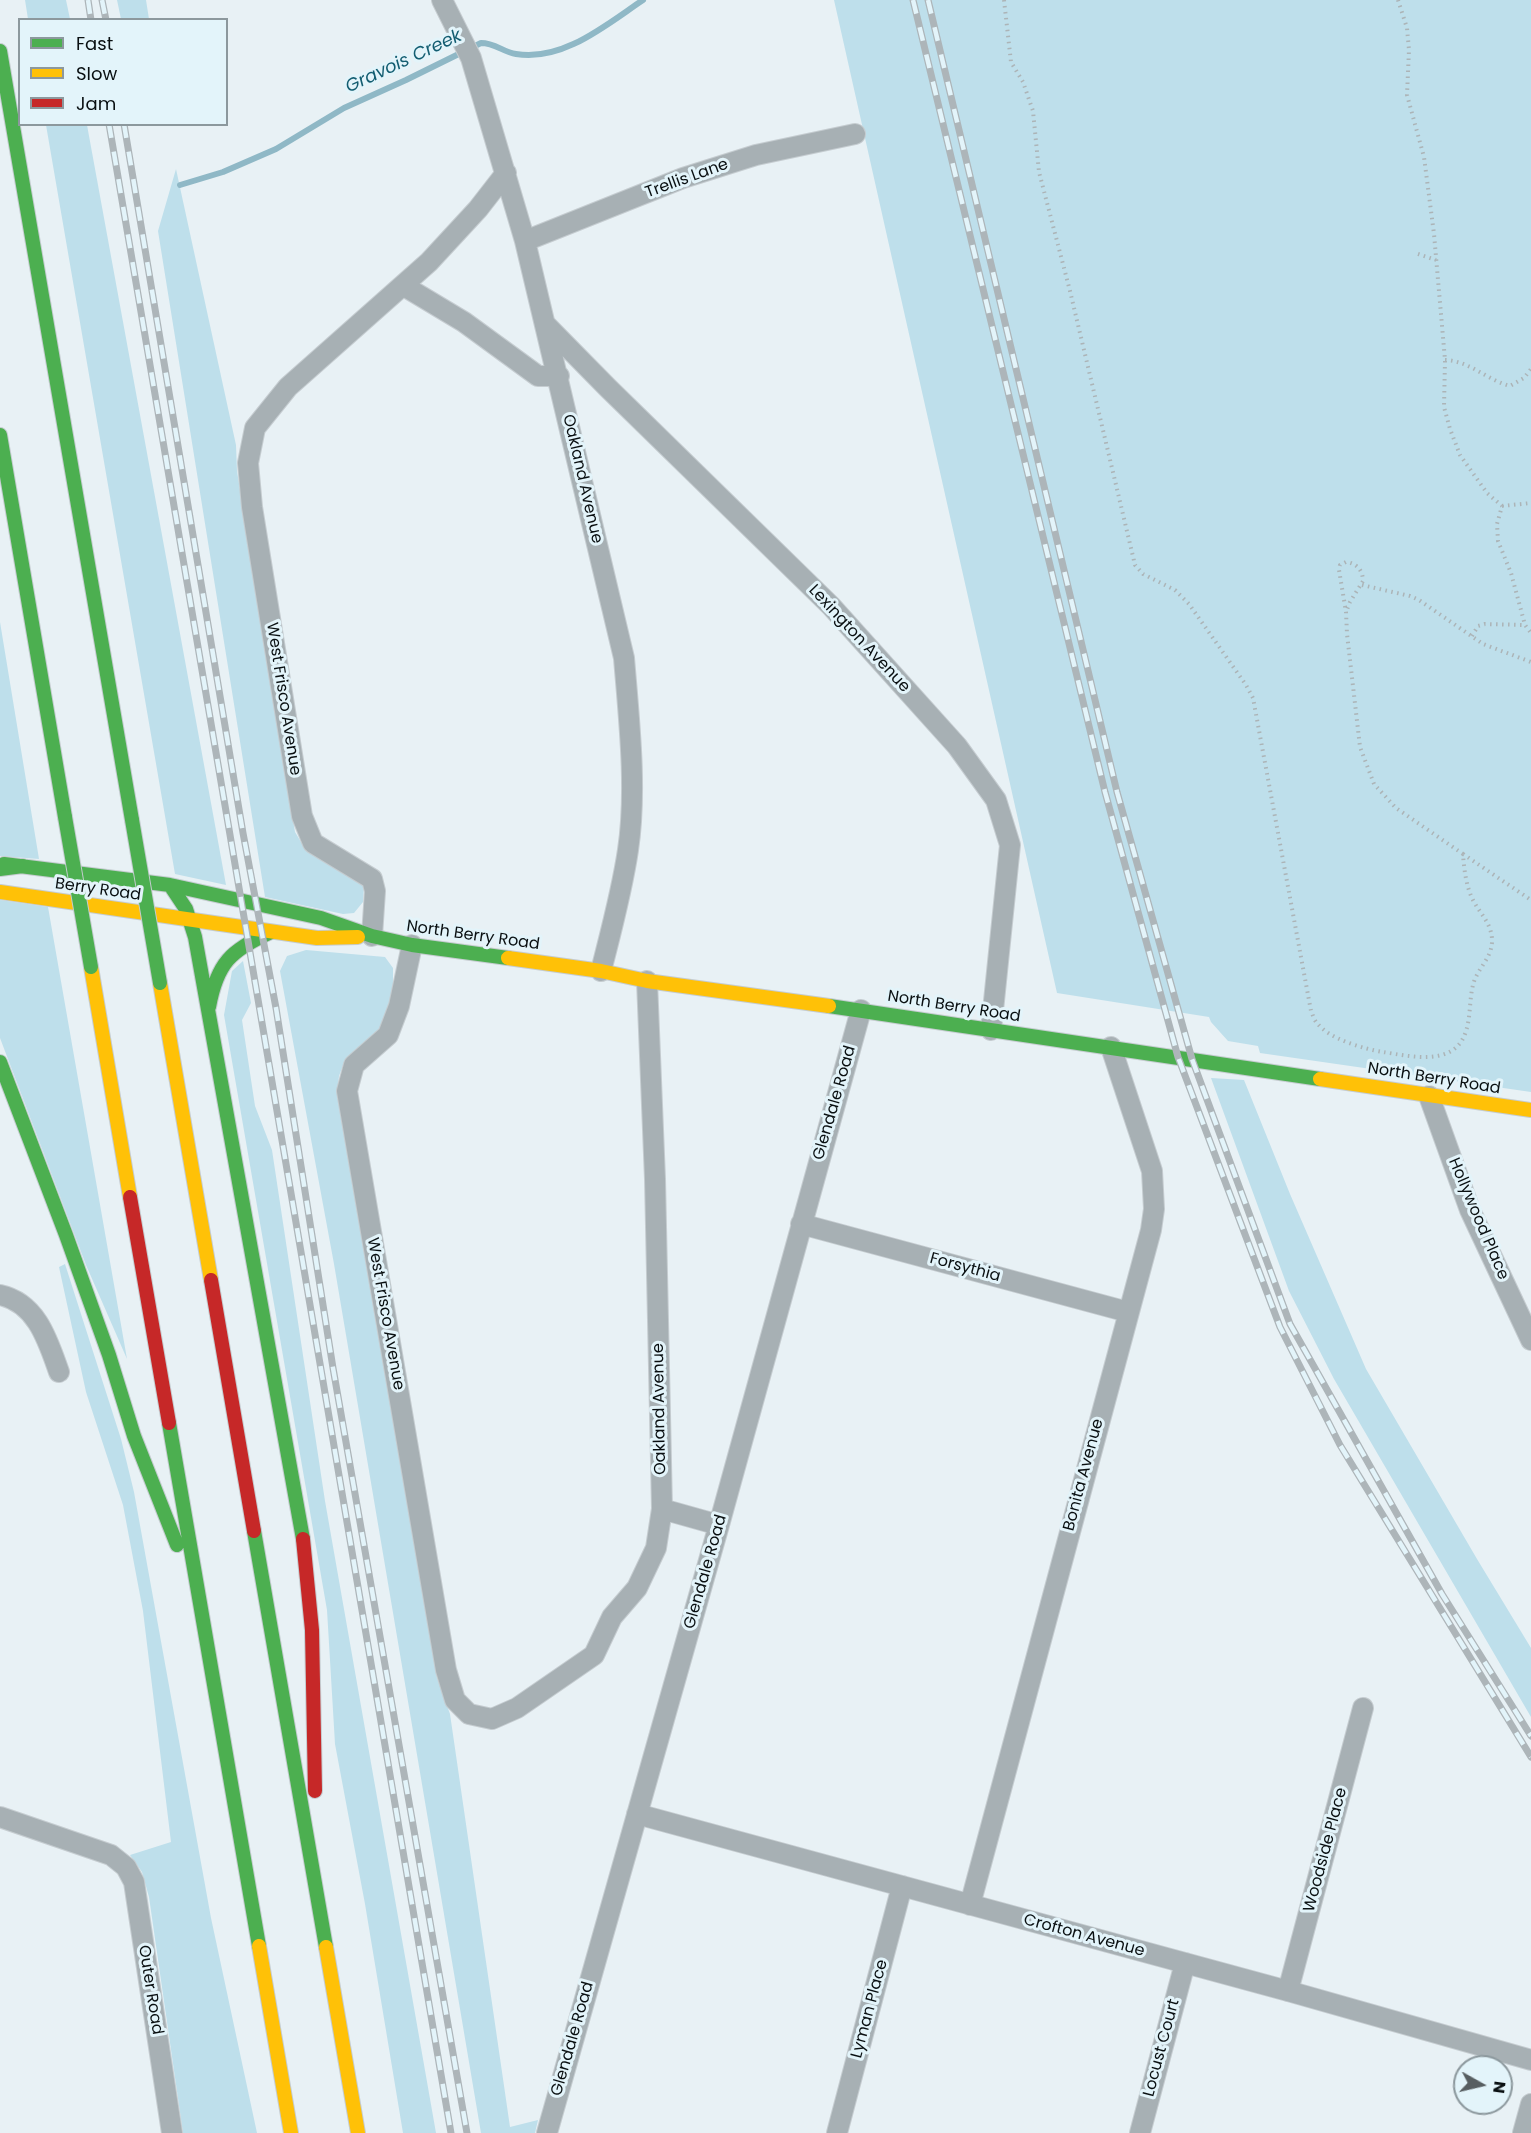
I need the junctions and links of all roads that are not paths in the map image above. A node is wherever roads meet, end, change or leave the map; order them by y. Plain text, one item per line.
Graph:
1 (442, 0) edge
2 (0, 51) edge
3 (855, 134) dead end
4 (506, 173) junction
5 (525, 241) junction
6 (404, 286) junction
7 (545, 324) junction
8 (559, 376) junction
9 (0, 435) edge
10 (0, 863) edge
11 (23, 866) junction
12 (0, 870) edge
13 (170, 885) junction
14 (0, 892) edge
15 (191, 920) junction
16 (271, 932) junction
17 (372, 936) junction
18 (412, 945) junction
19 (601, 971) junction
20 (647, 981) junction
21 (861, 1010) junction
22 (208, 1014) junction
23 (991, 1030) junction
24 (1111, 1047) junction
25 (0, 1062) edge
26 (1429, 1096) junction
27 (1531, 1110) edge
28 (801, 1224) junction
29 (0, 1295) edge
30 (1128, 1312) junction
31 (1531, 1340) edge
32 (59, 1372) dead end
33 (662, 1509) junction
34 (719, 1525) junction
35 (202, 1609) junction
36 (455, 1700) joint
37 (1363, 1708) dead end
38 (637, 1814) junction
39 (0, 1817) edge
40 (902, 1886) junction
41 (317, 1898) junction
42 (970, 1905) junction
43 (1185, 1964) junction
44 (1288, 1990) junction
45 (1531, 2060) edge
46 (1531, 2104) edge
47 (172, 2133) edge
48 (291, 2133) edge
49 (358, 2133) edge
50 (547, 2133) edge
51 (837, 2133) edge
52 (1140, 2133) edge
53 (1523, 2133) edge

1 - 4 street, Oakland Avenue
2 - 41 main road, bridge
3 - 5 street, Trellis Lane
4 - 5 street, Oakland Avenue
4 - 6 street
5 - 7 street, Oakland Avenue
6 - 8 street
6 - 17 street, West Frisco Avenue
7 - 8 street, Oakland Avenue
7 - 23 street, Lexington Avenue
8 - 19 street, Oakland Avenue
9 - 35 main road, bridge
10 - 11 main road, Berry Road
11 - 12 main road
11 - 13 main road, Berry Road
13 - 15 main road
13 - 17 main road, North Berry Road
14 - 15 main road, Berry Road
15 - 16 main road, North Berry Road
15 - 22 main road
16 - 17 main road, North Berry Road
16 - 22 main road
17 - 18 main road, North Berry Road
18 - 19 main road, North Berry Road
18 - 36 street, West Frisco Avenue
19 - 20 main road, North Berry Road
20 - 21 main road, North Berry Road
20 - 33 street, Oakland Avenue
21 - 23 main road, North Berry Road
21 - 28 street, Glendale Road
22 - 41 main road
23 - 24 main road, North Berry Road
24 - 26 main road, North Berry Road
24 - 30 street, Bonita Avenue
25 - 35 main road
26 - 27 main road, North Berry Road
26 - 31 street, Hollywood Place
28 - 30 street, Forsythia
28 - 34 street, Glendale Road
29 - 32 street
30 - 42 street, Bonita Avenue
33 - 34 street
33 - 36 street, Oakland Avenue
34 - 38 street, Glendale Road
35 - 48 main road
37 - 44 street, Woodside Place
38 - 40 street, Crofton Avenue
38 - 50 street, Glendale Road
39 - 47 street, Outer Road
40 - 42 street, Crofton Avenue
40 - 51 street, Lyman Place
41 - 49 main road
42 - 43 street, Crofton Avenue
43 - 44 street, Crofton Avenue
43 - 52 street, Locust Court
44 - 45 street, Crofton Avenue
46 - 53 street

